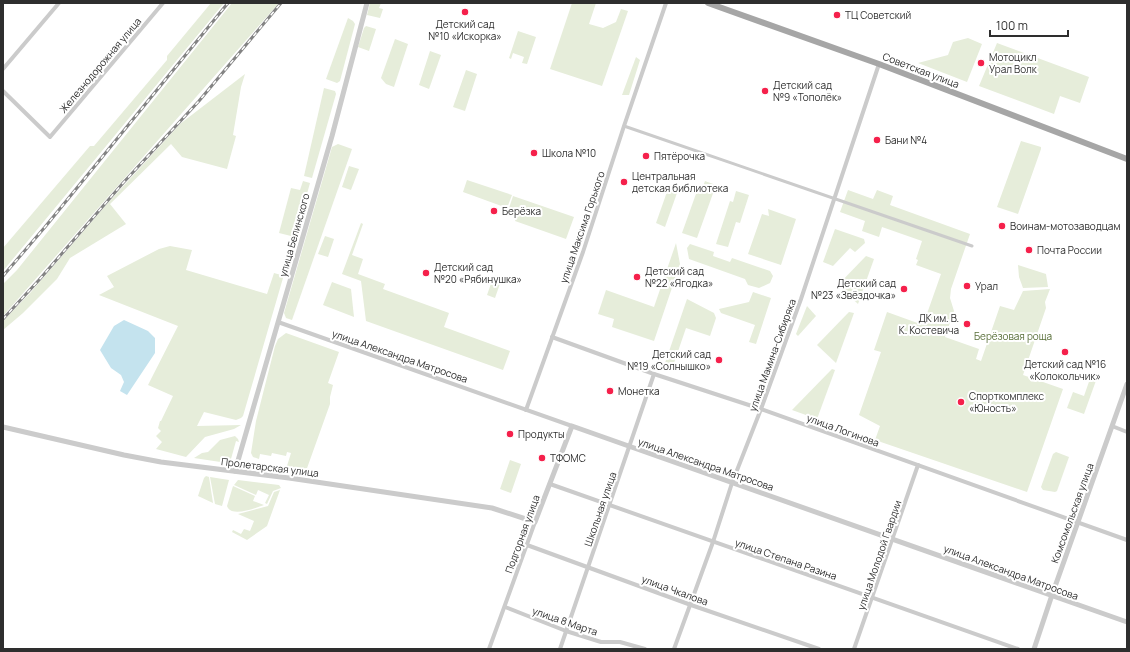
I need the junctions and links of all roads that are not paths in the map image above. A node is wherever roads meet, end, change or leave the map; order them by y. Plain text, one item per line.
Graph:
1 (59, 3) edge
2 (163, 3) edge
3 (367, 3) edge
4 (666, 3) edge
5 (708, 3) edge
6 (879, 64) junction
7 (3, 69) edge
8 (3, 91) edge
9 (624, 126) junction
10 (1127, 159) edge
11 (834, 197) junction
12 (972, 246) dead end
13 (278, 322) junction
14 (552, 338) junction
15 (654, 374) junction
16 (1127, 384) edge
17 (761, 409) junction
18 (526, 410) junction
19 (572, 426) junction
20 (1112, 426) junction
21 (3, 427) edge
22 (1127, 432) edge
23 (629, 447) junction
24 (918, 465) junction
25 (235, 471) junction
26 (732, 483) junction
27 (550, 484) junction
28 (610, 506) junction
29 (535, 522) junction
30 (1078, 522) junction
31 (892, 539) junction
32 (1127, 540) edge
33 (713, 542) junction
34 (527, 545) junction
35 (588, 567) junction
36 (1052, 595) junction
37 (873, 597) junction
38 (691, 605) junction
39 (505, 607) junction
40 (1127, 622) edge
41 (566, 631) junction
42 (489, 649) edge
43 (560, 649) edge
44 (645, 649) edge
45 (674, 649) edge
46 (819, 649) edge
47 (854, 649) edge
48 (1018, 649) edge
49 (1034, 649) edge

1 - 7 street
2 - 8 street, Железнодорожная улица
3 - 13 street, улица Белинского
4 - 9 street, улица Максима Горького
5 - 6 main road, Советская улица
6 - 10 main road, Советская улица
6 - 11 street, улица Мамина-Сибиряка
9 - 11 street
9 - 14 street, улица Максима Горького
11 - 12 street
11 - 17 street, улица Мамина-Сибиряка
13 - 18 street, улица Александра Матросова
13 - 25 street, улица Белинского
14 - 15 street, улица Логинова
14 - 18 street, улица Максима Горького
15 - 17 street, улица Логинова
15 - 23 street, Школьная улица
16 - 20 street, Комсомольская улица
17 - 24 street, улица Логинова
17 - 26 street, улица Мамина-Сибиряка
18 - 19 street, улица Александра Матросова
19 - 23 street, улица Александра Матросова
19 - 27 street, Подгорная улица
20 - 22 street
20 - 30 street, Комсомольская улица
21 - 25 street, Пролетарская улица
23 - 26 street, улица Александра Матросова
23 - 28 street, Школьная улица
24 - 30 street, улица Логинова
24 - 31 street, улица Молодой Гвардии
25 - 29 street, Пролетарская улица
26 - 31 street, улица Александра Матросова
26 - 33 street, улица Мамина-Сибиряка
27 - 28 street, улица Степана Разина
27 - 29 street, Подгорная улица
28 - 33 street, улица Степана Разина
28 - 35 street, Школьная улица
29 - 34 street, Подгорная улица
30 - 32 street, улица Логинова
30 - 36 street, Комсомольская улица
31 - 36 street, улица Александра Матросова
31 - 37 street, улица Молодой Гвардии
33 - 37 street, улица Степана Разина
33 - 38 street, улица Мамина-Сибиряка
34 - 35 street, улица Чкалова
34 - 39 street, Подгорная улица
35 - 38 street, улица Чкалова
35 - 41 street, Школьная улица
36 - 40 street, улица Александра Матросова
36 - 49 street, Комсомольская улица
37 - 47 street, улица Молодой Гвардии
37 - 48 street, улица Степана Разина
38 - 45 street, улица Мамина-Сибиряка
38 - 46 street, улица Чкалова
39 - 41 street, улица 8 Марта
39 - 42 street, Подгорная улица
41 - 43 street, Школьная улица
41 - 44 street, улица 8 Марта

